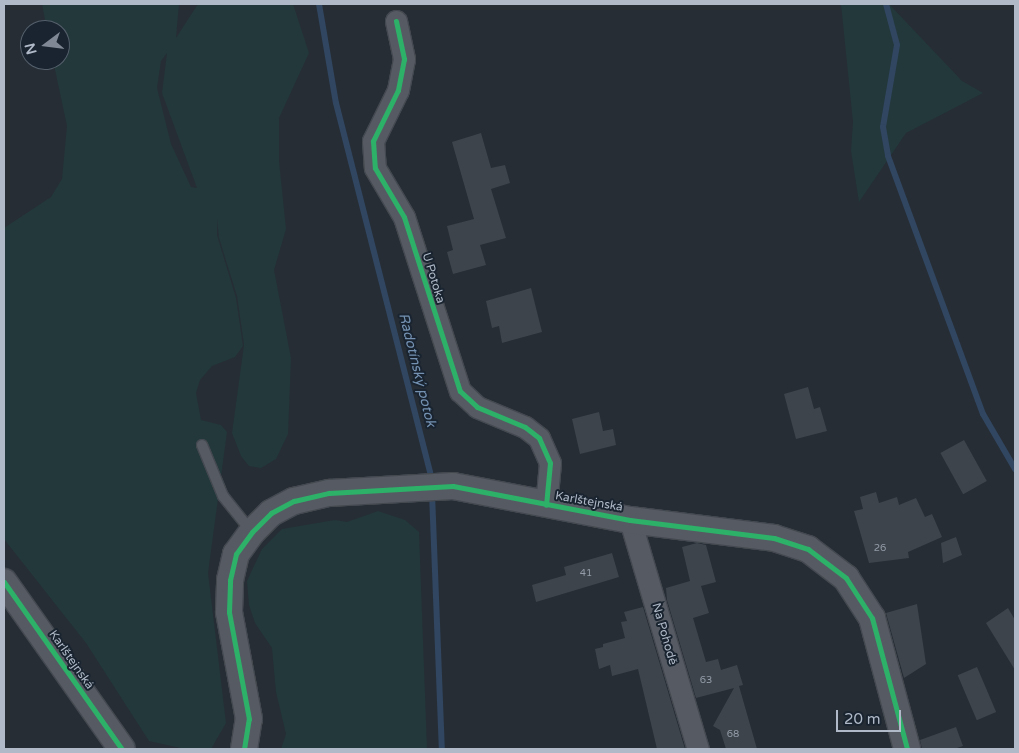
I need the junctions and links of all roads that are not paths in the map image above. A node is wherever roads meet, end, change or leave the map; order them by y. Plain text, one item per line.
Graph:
1 (396, 21) dead end
2 (202, 445) dead end
3 (546, 505) junction
4 (630, 520) junction
5 (252, 532) junction
6 (4, 582) edge
7 (122, 749) edge
8 (244, 749) edge
9 (698, 749) edge
10 (907, 749) edge

1 - 3 street, U Potoka
2 - 5 lane
3 - 4 street, Karlštejnská
3 - 5 street, Karlštejnská
4 - 9 street, Na Pohodě
4 - 10 street, Karlštejnská
5 - 8 street, Karlštejnská
6 - 7 street, Karlštejnská

